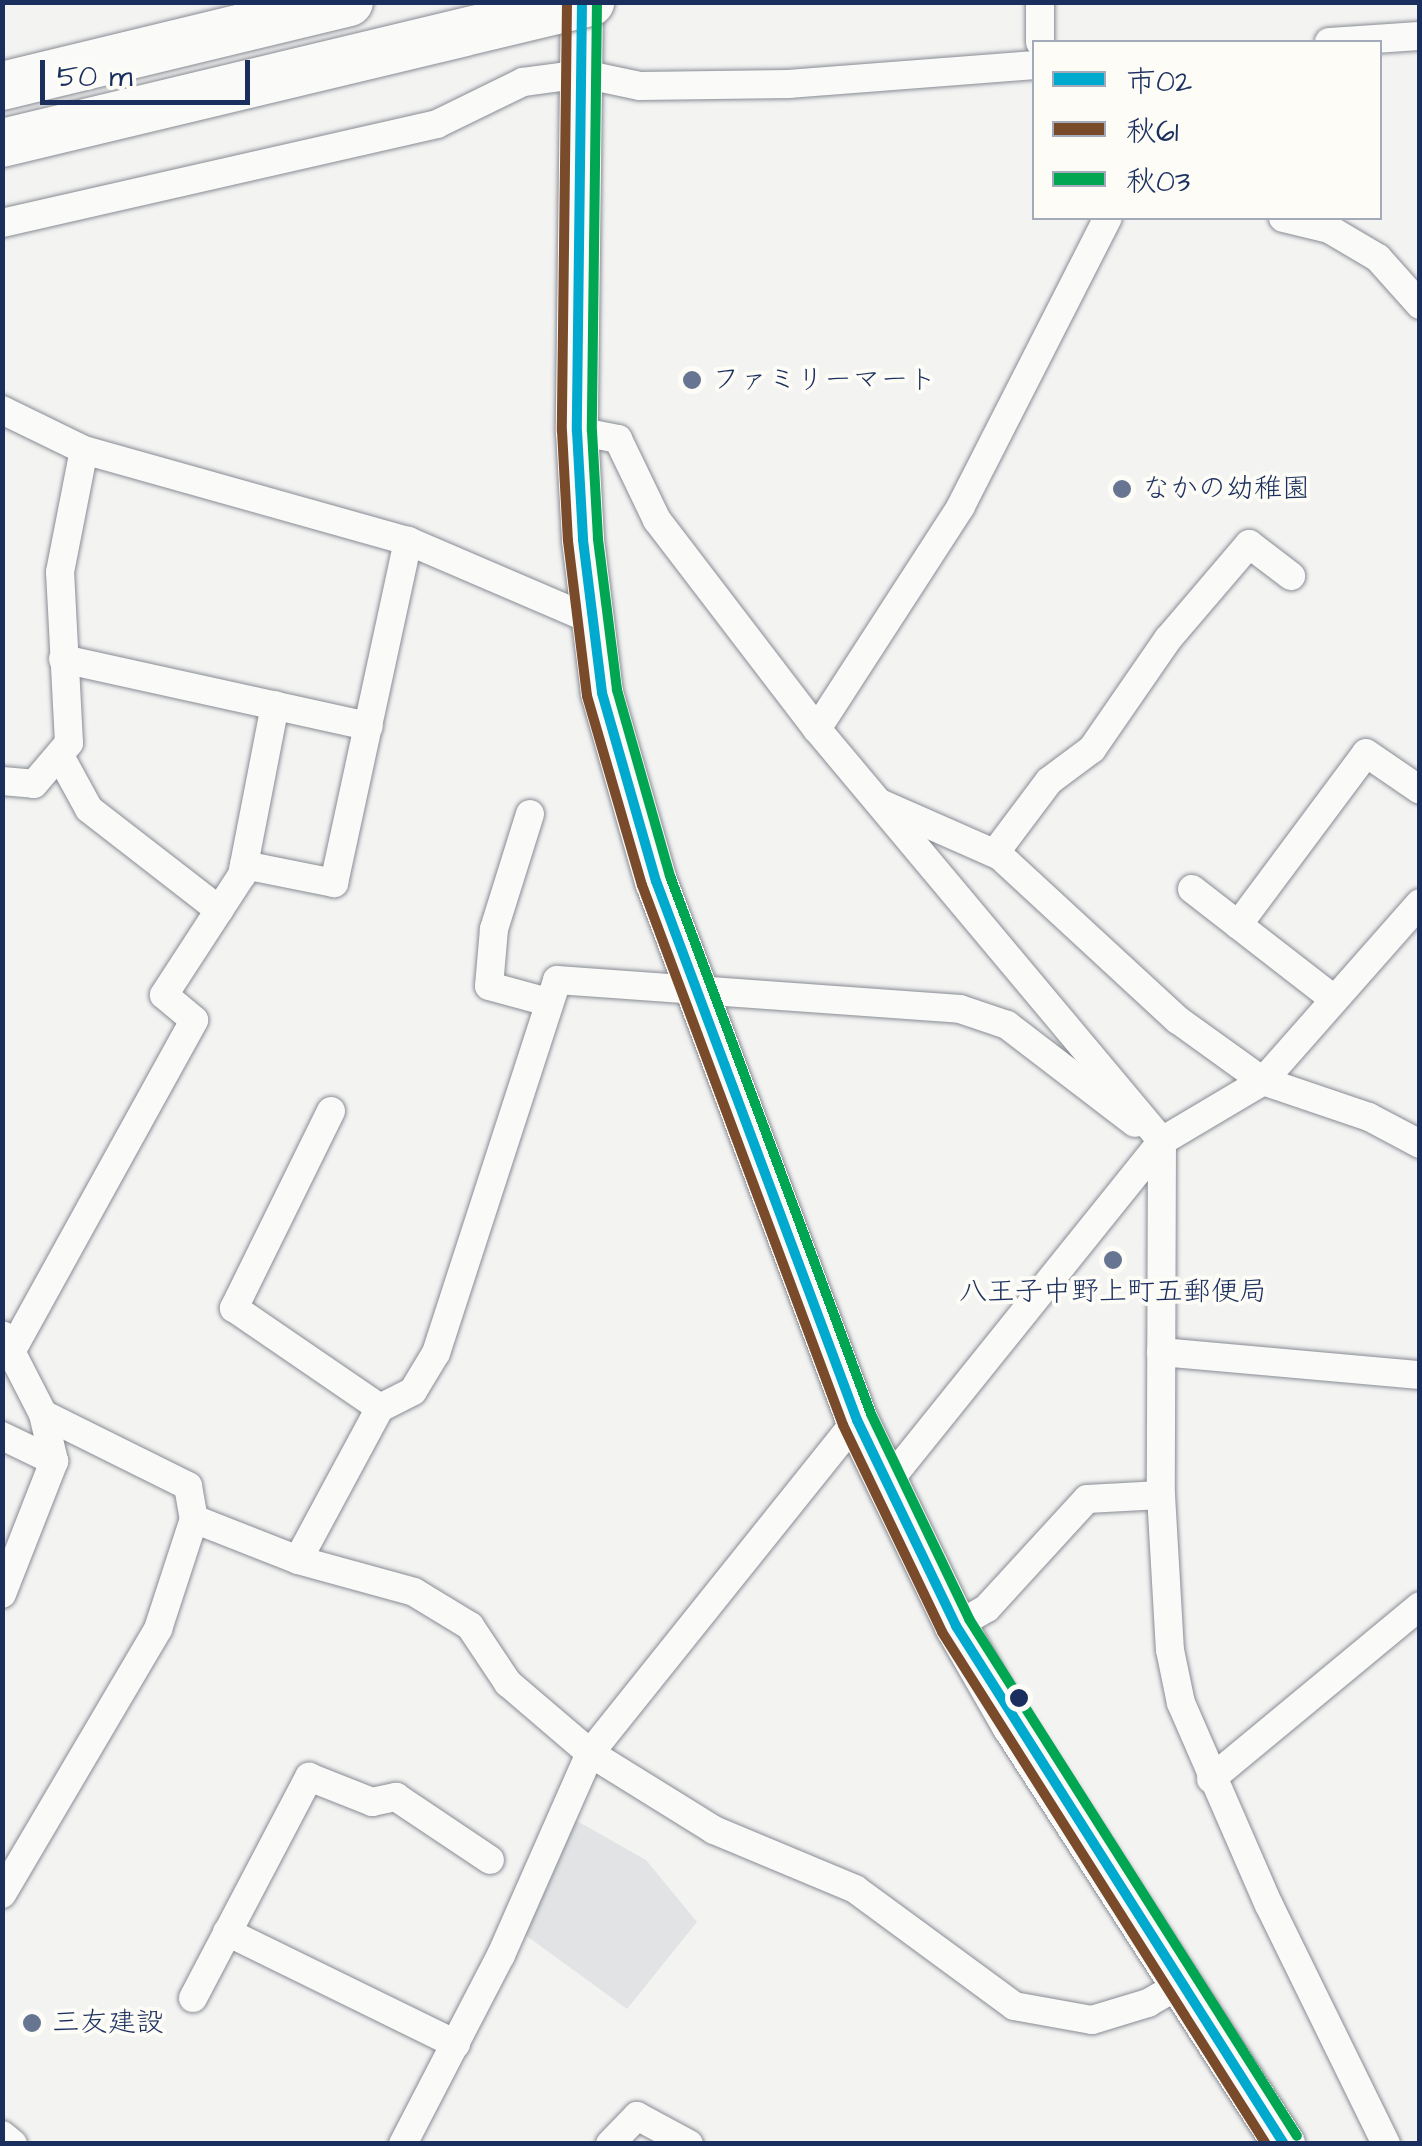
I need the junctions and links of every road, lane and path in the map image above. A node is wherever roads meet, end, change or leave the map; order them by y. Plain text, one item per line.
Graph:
1 (349, 2) edge
2 (582, 2) edge
3 (590, 2) edge
4 (1040, 3) edge
5 (1420, 36) edge
6 (1040, 40) edge
7 (1359, 40) edge
8 (1032, 65) edge
9 (583, 74) junction
10 (2, 86) edge
11 (2, 143) edge
12 (1107, 220) edge
13 (1292, 220) edge
14 (2, 223) edge
15 (1420, 305) edge
16 (2, 410) edge
17 (577, 430) junction
18 (84, 450) junction
19 (408, 541) junction
20 (1291, 576) dead end
21 (592, 620) junction
22 (63, 659) junction
23 (274, 706) junction
24 (370, 726) junction
25 (818, 728) junction
26 (60, 756) junction
27 (2, 781) edge
28 (1420, 790) edge
29 (878, 803) junction
30 (530, 814) dead end
31 (994, 853) junction
32 (244, 865) junction
33 (1192, 889) dead end
34 (1420, 902) edge
35 (219, 910) junction
36 (1238, 926) junction
37 (702, 995) junction
38 (1334, 999) junction
39 (548, 1002) junction
40 (1264, 1081) junction
41 (331, 1111) dead end
42 (1162, 1140) junction
43 (1420, 1144) edge
44 (7, 1344) edge
45 (1161, 1352) junction
46 (1420, 1375) edge
47 (380, 1408) junction
48 (43, 1414) junction
49 (857, 1420) junction
50 (2, 1436) edge
51 (54, 1460) junction
52 (887, 1483) junction
53 (1161, 1495) junction
54 (194, 1520) junction
55 (298, 1560) junction
56 (2, 1594) edge
57 (1420, 1606) edge
58 (956, 1626) junction
59 (590, 1753) junction
60 (1211, 1779) junction
61 (490, 1860) dead end
62 (2, 1894) edge
63 (228, 1932) junction
64 (1181, 1984) junction
65 (193, 1998) dead end
66 (456, 2044) junction
67 (2, 2135) edge
68 (13, 2144) edge
69 (404, 2144) edge
70 (610, 2144) edge
71 (689, 2144) edge
72 (1284, 2144) edge
73 (1386, 2144) edge

1 - 10 highway
2 - 9 main road
3 - 11 highway, bridge
4 - 6 street
5 - 7 street
8 - 9 street
9 - 14 street
9 - 17 main road
12 - 25 street
13 - 15 street
16 - 18 street
17 - 21 main road
17 - 25 street
18 - 19 street
18 - 22 street
19 - 21 street
19 - 24 street
20 - 31 street
21 - 37 main road
22 - 23 street
22 - 26 street
23 - 24 street
23 - 32 street
24 - 32 street
25 - 29 street
26 - 27 street
26 - 35 street
28 - 36 street
29 - 31 street
29 - 42 street
30 - 39 street
31 - 40 street
32 - 35 street
33 - 36 street
34 - 38 street
35 - 44 street
36 - 38 street
37 - 39 street
37 - 42 street
37 - 49 main road
38 - 40 street
39 - 47 street
40 - 42 street
40 - 43 street
41 - 47 street
42 - 45 street
42 - 52 street
44 - 48 street
45 - 46 street
45 - 53 street
47 - 55 street
48 - 51 street
48 - 54 street
49 - 52 main road
49 - 59 street
50 - 51 street
51 - 56 street
52 - 58 main road
53 - 58 street
53 - 60 street
54 - 55 street
54 - 62 street
55 - 59 street
57 - 60 street
58 - 64 main road
59 - 64 street
59 - 66 street
60 - 73 street
61 - 63 street
63 - 65 street
63 - 66 street
64 - 72 main road
66 - 69 street
67 - 68 street
70 - 71 street

